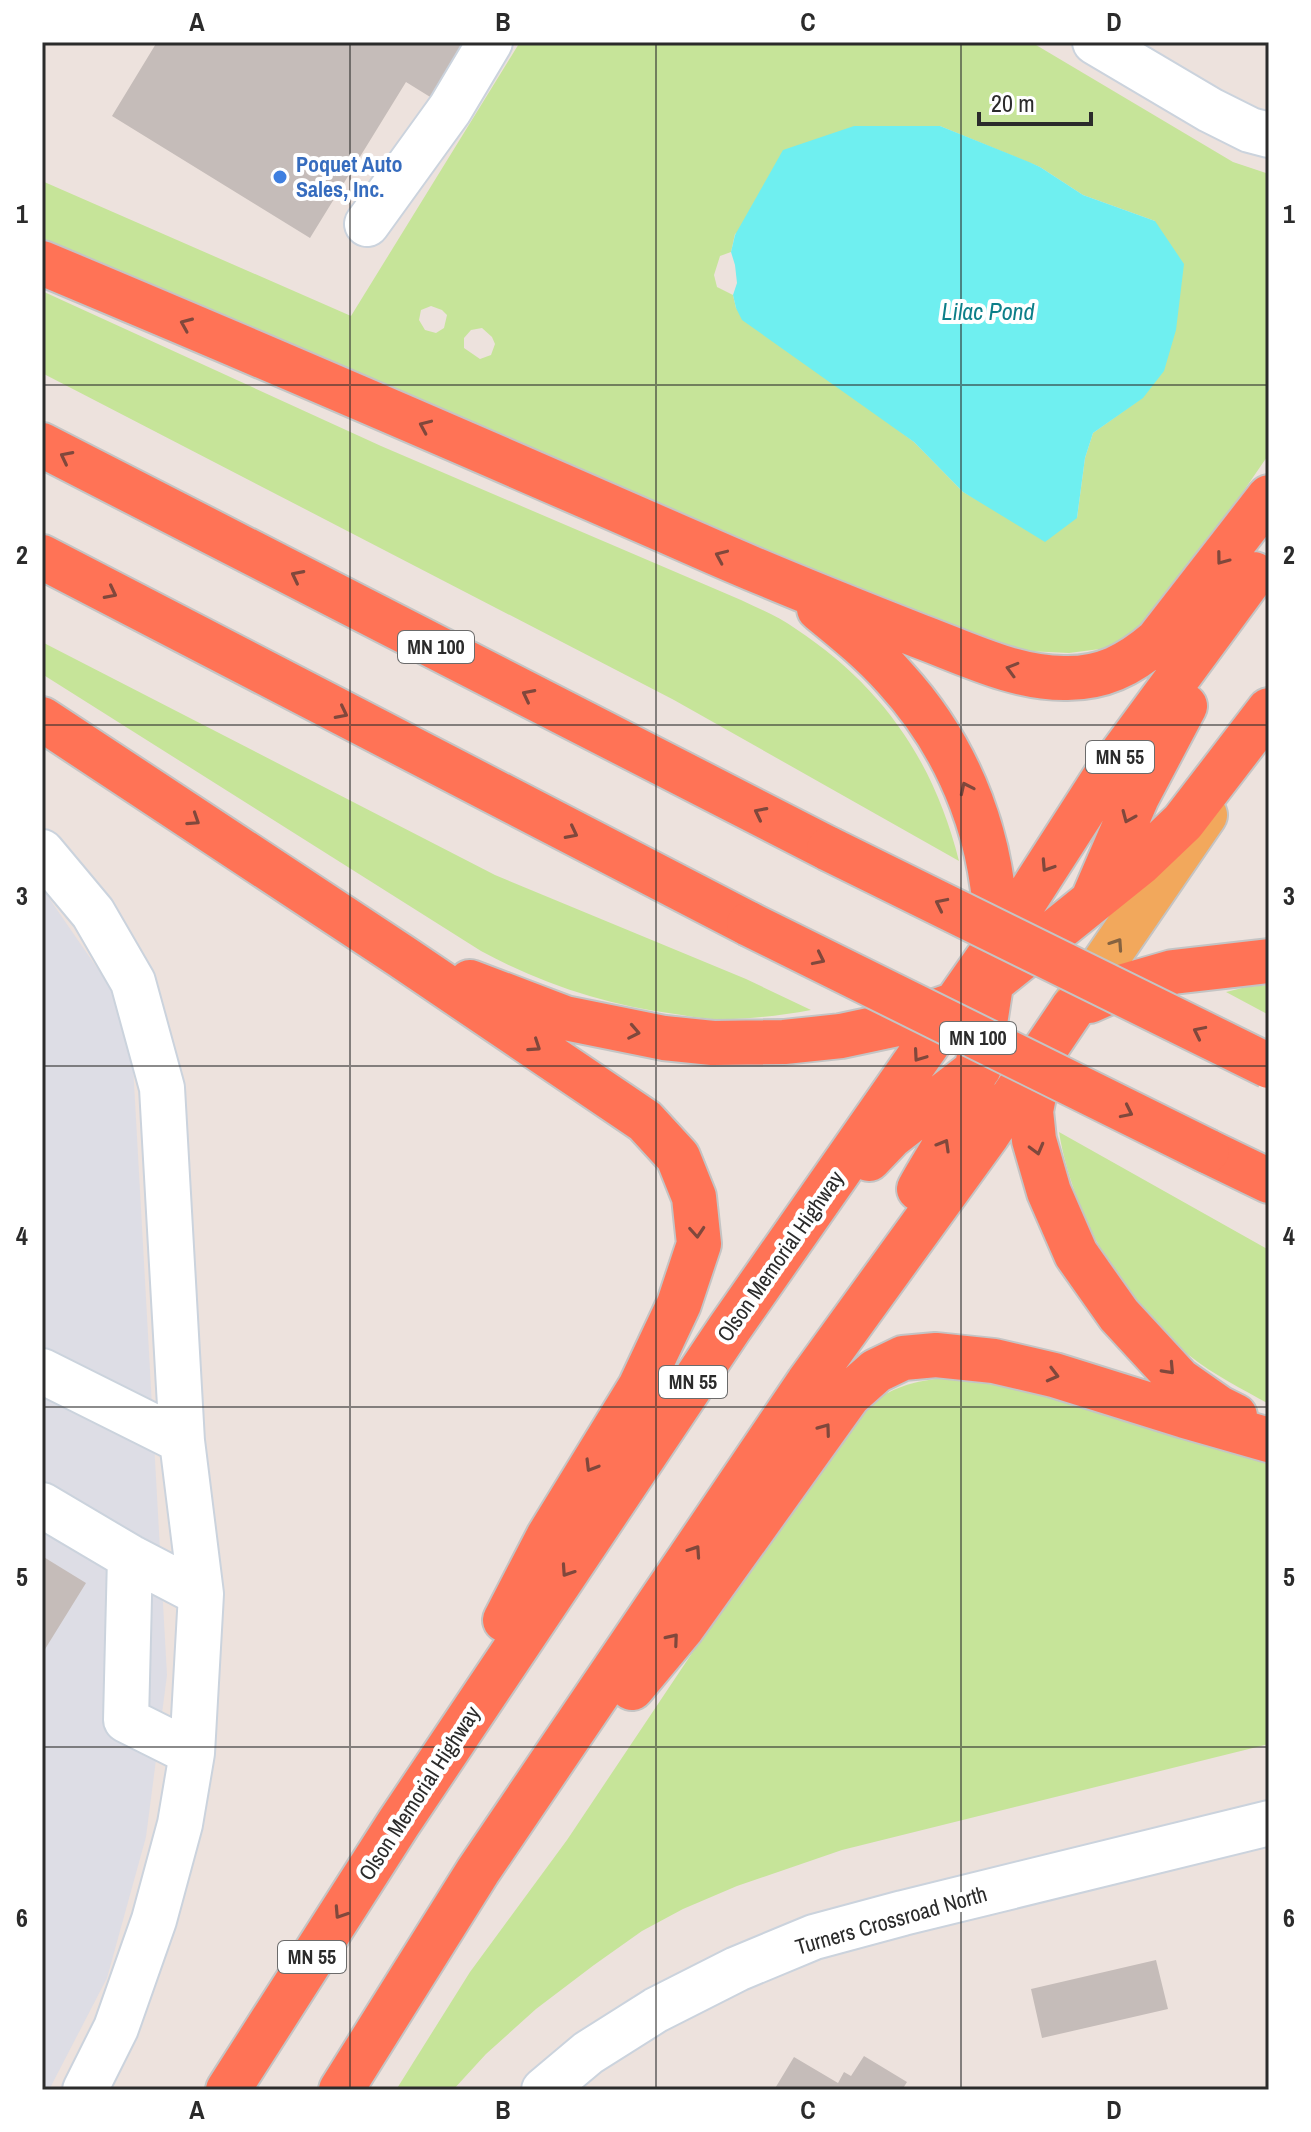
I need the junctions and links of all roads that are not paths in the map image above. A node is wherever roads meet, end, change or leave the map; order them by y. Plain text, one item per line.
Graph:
1 (490, 42) edge
2 (1095, 42) edge
3 (1269, 135) edge
4 (367, 224) dead end
5 (42, 263) edge
6 (42, 445) edge
7 (1269, 497) edge
8 (42, 557) edge
9 (1262, 563) edge
10 (792, 587) junction
11 (1269, 710) edge
12 (42, 719) edge
13 (1269, 721) edge
14 (42, 852) edge
15 (1092, 903) junction
16 (401, 956) junction
17 (1269, 961) edge
18 (981, 977) junction
19 (1057, 1026) junction
20 (1269, 1066) edge
21 (978, 1068) junction
22 (1269, 1181) edge
23 (729, 1329) junction
24 (42, 1371) edge
25 (808, 1383) junction
26 (1269, 1433) edge
27 (1269, 1440) edge
28 (182, 1441) junction
29 (42, 1505) edge
30 (130, 1557) junction
31 (201, 1594) junction
32 (192, 1753) junction
33 (1269, 1823) edge
34 (398, 1824) junction
35 (478, 1871) junction
36 (85, 2090) edge
37 (228, 2090) edge
38 (341, 2090) edge
39 (544, 2090) edge

1 - 4 street
2 - 3 street
10 -> 5 highway
20 -> 6 highway, MN 100, bridge
7 -> 10 highway
8 -> 22 highway, MN 100, bridge
9 -> 15 highway
9 -> 18 highway, Olson Memorial Highway / MN 55
18 -> 10 highway
11 - 15 highway
12 -> 16 highway
19 -> 13 main road
14 - 28 street
15 - 18 highway
15 - 19 highway
16 -> 18 highway
16 -> 34 highway
17 - 19 highway
18 - 21 highway
18 -> 23 highway, Olson Memorial Highway / MN 55
19 - 21 highway
19 - 25 highway
19 -> 26 highway
21 - 23 highway
25 -> 21 highway
23 -> 34 highway, Olson Memorial Highway / MN 55
24 - 28 street
35 -> 25 highway
35 -> 27 highway
28 - 31 street
29 - 30 street
30 - 31 street
30 - 32 street
31 - 32 street
32 - 36 street
33 - 39 street, Turners Crossroad North
34 -> 37 highway, Olson Memorial Highway / MN 55
35 - 38 highway

